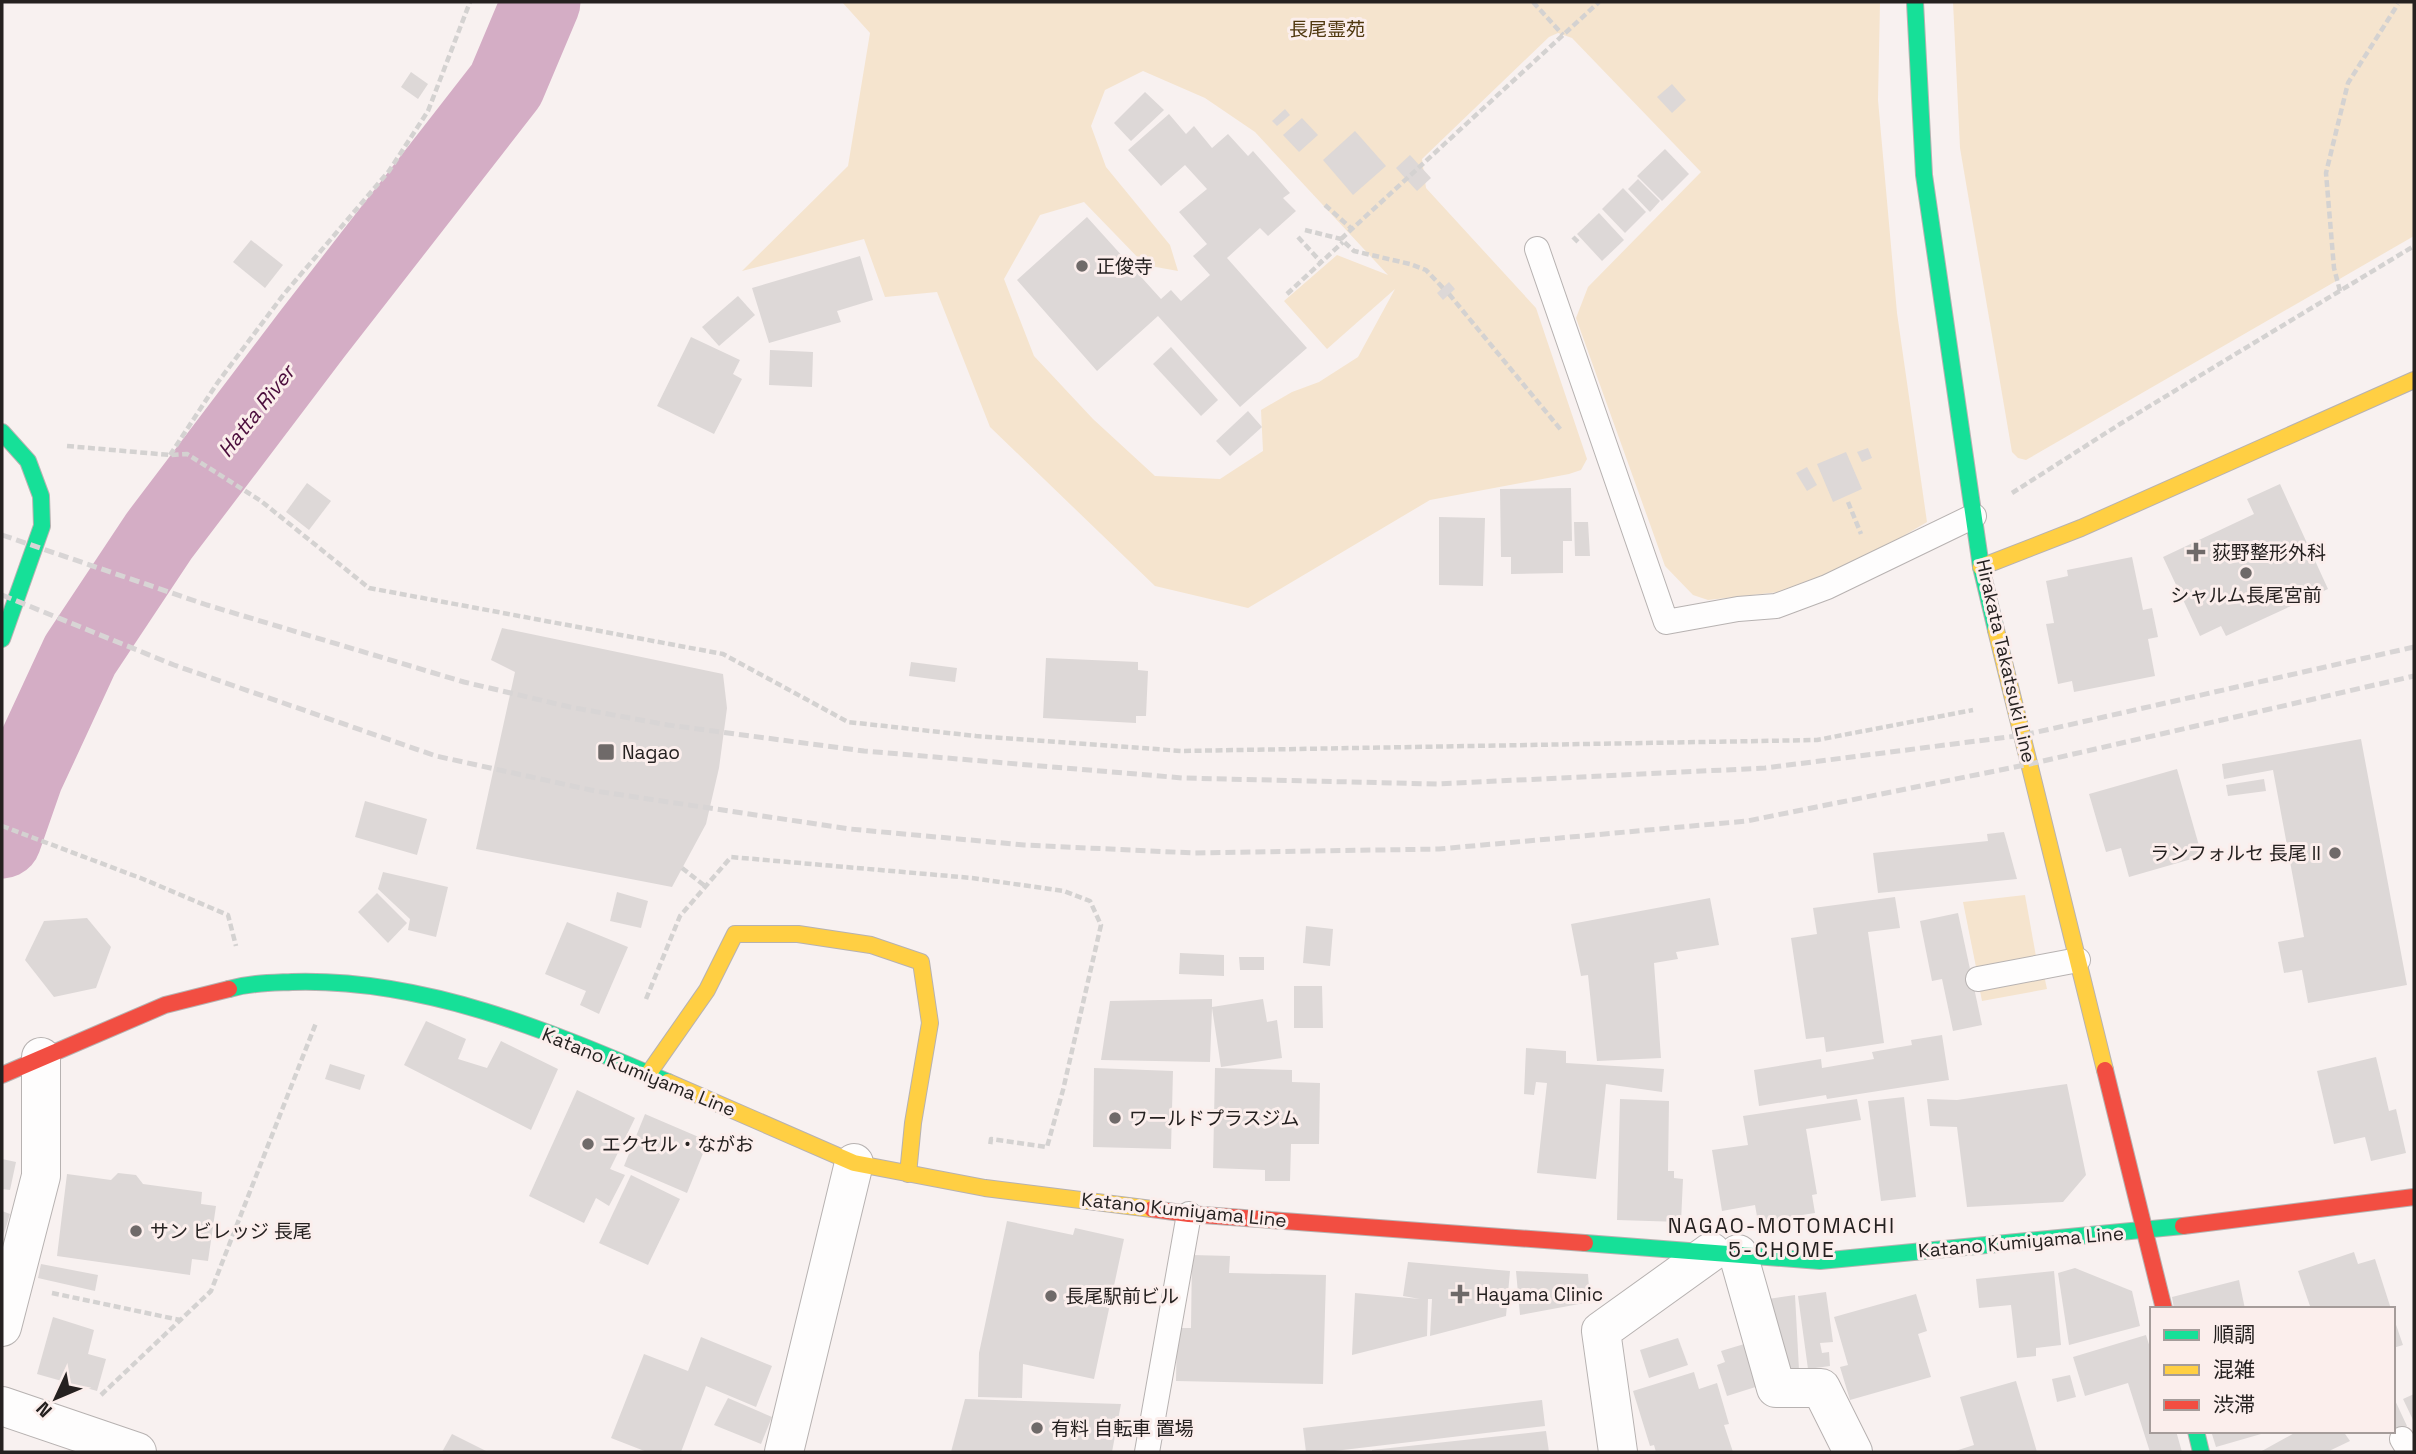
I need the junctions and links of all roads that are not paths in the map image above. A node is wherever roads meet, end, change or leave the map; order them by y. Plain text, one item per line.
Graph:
1 (1915, 2) edge
2 (1537, 249) dead end
3 (2414, 380) edge
4 (2, 432) edge
5 (1974, 516) junction
6 (1981, 566) junction
7 (2, 639) edge
8 (2078, 960) junction
9 (1978, 979) dead end
10 (41, 1057) junction
11 (649, 1073) junction
12 (4, 1074) edge
13 (855, 1163) junction
14 (908, 1174) junction
15 (2414, 1197) edge
16 (1189, 1214) junction
17 (2143, 1231) junction
18 (1725, 1253) junction
19 (2163, 1307) edge
20 (2, 1327) edge
21 (2, 1406) edge
22 (2196, 1433) edge
23 (137, 1452) edge
24 (784, 1452) edge
25 (1147, 1452) edge
26 (1618, 1452) edge
27 (1853, 1452) edge
28 (2201, 1452) edge

1 - 5 main road, Hirakata Takatsuki Line
2 - 5 lane
3 - 6 main road
4 - 7 main road
5 - 6 main road, Hirakata Takatsuki Line
6 - 8 main road, Hirakata Takatsuki Line
8 - 9 lane
8 - 17 main road, Hirakata Takatsuki Line
10 - 11 main road, Katano Kumiyama Line
10 - 12 main road, Katano Kumiyama Line
10 - 20 street
11 - 13 main road, Katano Kumiyama Line
11 - 14 main road
13 - 14 main road, Katano Kumiyama Line
13 - 24 street
14 - 16 main road, Katano Kumiyama Line
15 - 17 main road, Katano Kumiyama Line
16 - 18 main road, Katano Kumiyama Line
16 - 25 lane
17 - 18 main road, Katano Kumiyama Line
17 - 19 main road, Hirakata Takatsuki Line
18 - 26 street
18 - 27 street
21 - 23 street
22 - 28 main road

